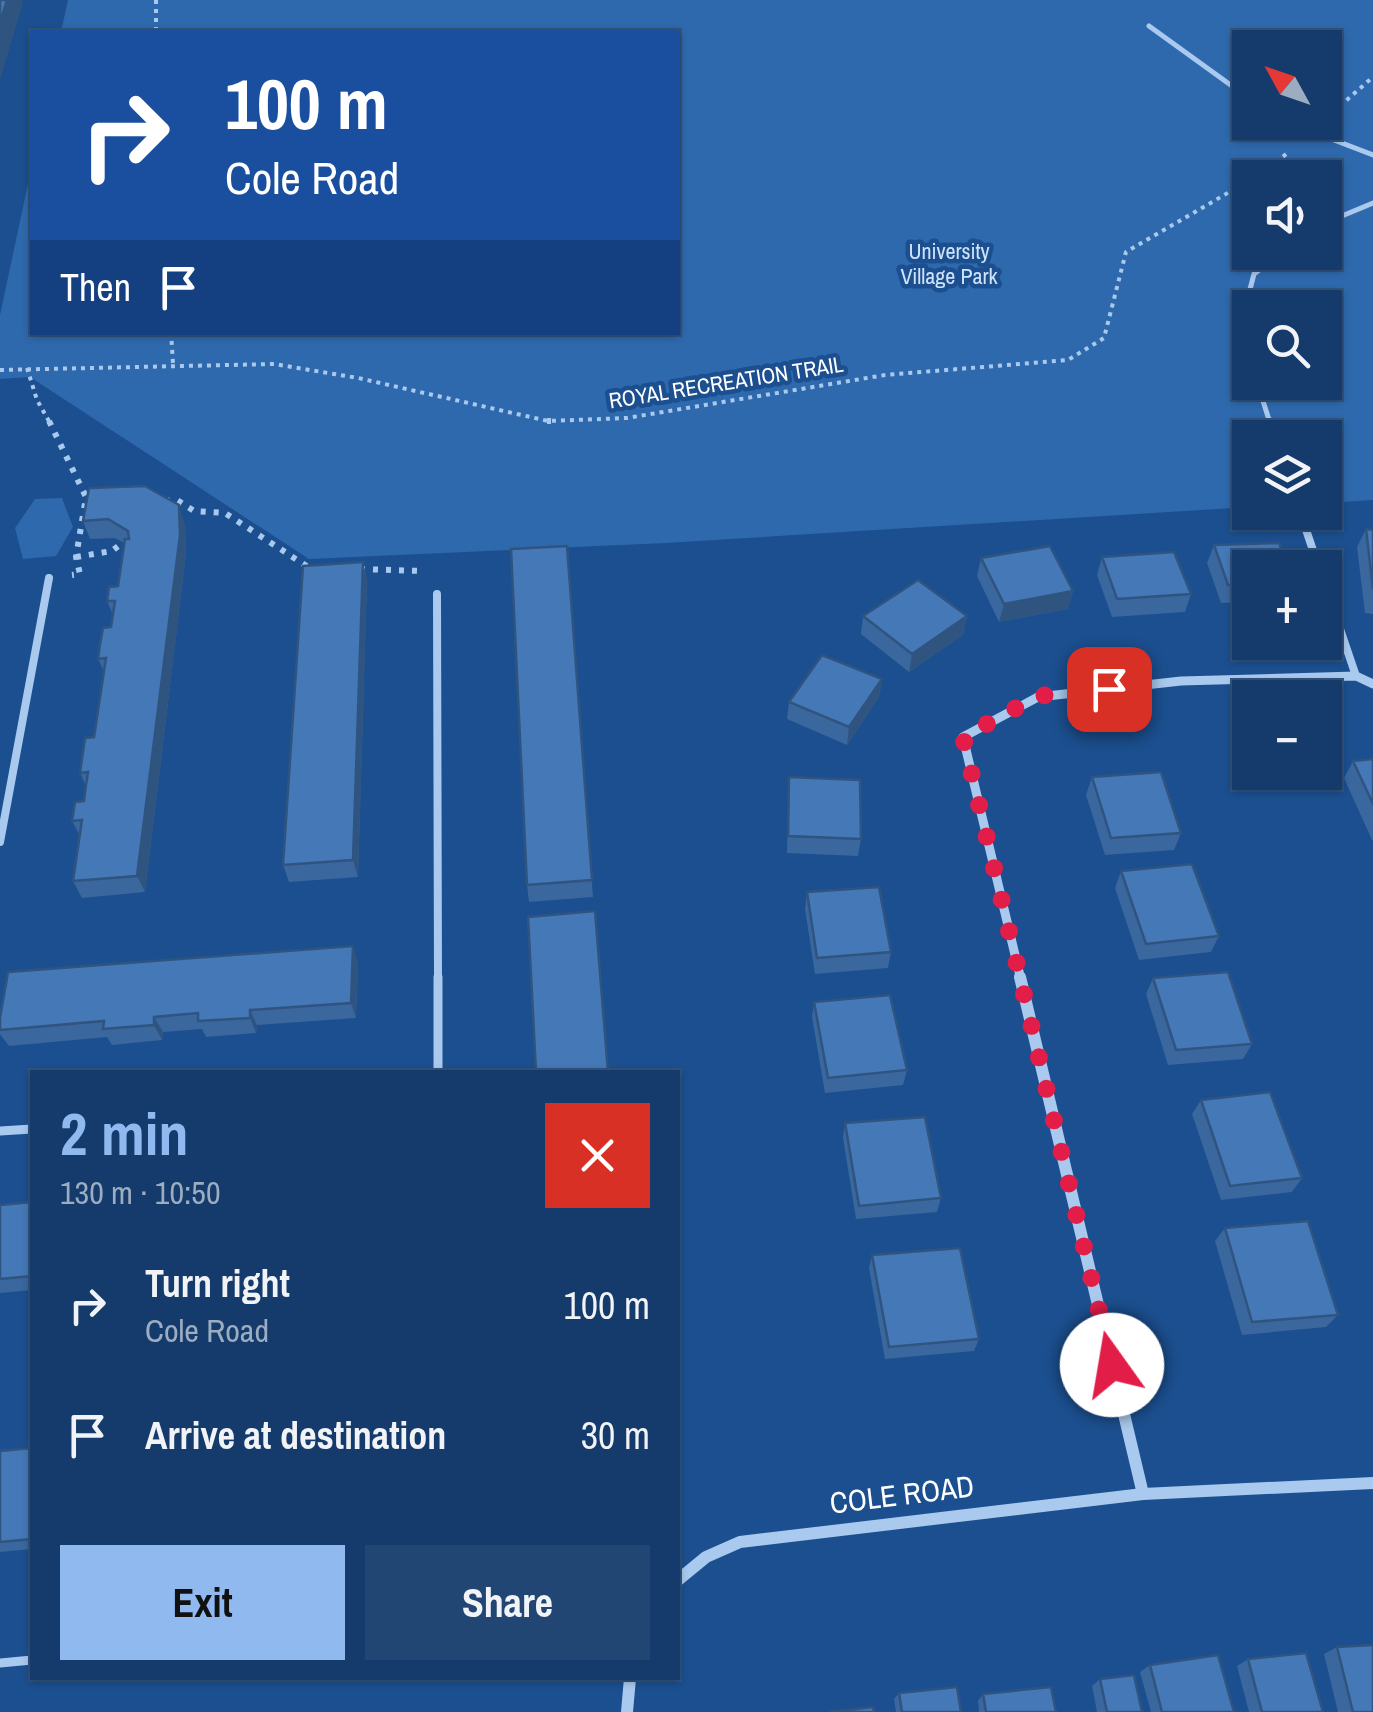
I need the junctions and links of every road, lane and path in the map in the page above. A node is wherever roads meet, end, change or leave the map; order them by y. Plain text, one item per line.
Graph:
1 (156, 0) edge
2 (1149, 26) dead end
3 (156, 30) edge
4 (1373, 77) edge
5 (1232, 86) edge
6 (1342, 105) edge
7 (1334, 140) edge
8 (1373, 155) edge
9 (1232, 190) edge
10 (1373, 202) edge
11 (1342, 216) edge
12 (171, 335) edge
13 (174, 364) junction
14 (28, 368) junction
15 (0, 370) edge
16 (159, 501) edge
17 (103, 504) edge
18 (84, 505) junction
19 (122, 543) edge
20 (76, 557) junction
21 (320, 567) edge
22 (355, 568) edge
23 (49, 578) joint
24 (436, 594) joint
25 (1342, 635) edge
26 (1356, 676) junction
27 (1373, 684) edge
28 (0, 842) edge
29 (438, 1070) edge
30 (30, 1129) edge
31 (0, 1131) edge
32 (1373, 1483) edge
33 (1144, 1494) junction
34 (680, 1578) edge
35 (30, 1660) edge
36 (0, 1663) edge
37 (630, 1680) edge
38 (627, 1712) edge

1 - 3 path
2 - 5 lane
4 - 6 path
7 - 8 lane
9 - 13 path, ROYAL RECREATION TRAIL
10 - 11 lane
12 - 13 path
13 - 14 path, ROYAL RECREATION TRAIL
14 - 15 path, ROYAL RECREATION TRAIL
14 - 18 path
16 - 21 path
17 - 18 path
18 - 20 path
19 - 20 path
20 - 23 path
22 - 24 path
23 - 28 lane
24 - 29 lane
25 - 26 lane
26 - 27 street
26 - 33 street
30 - 31 lane
32 - 33 street, COLE ROAD
33 - 34 street, COLE ROAD
35 - 36 lane
37 - 38 street

